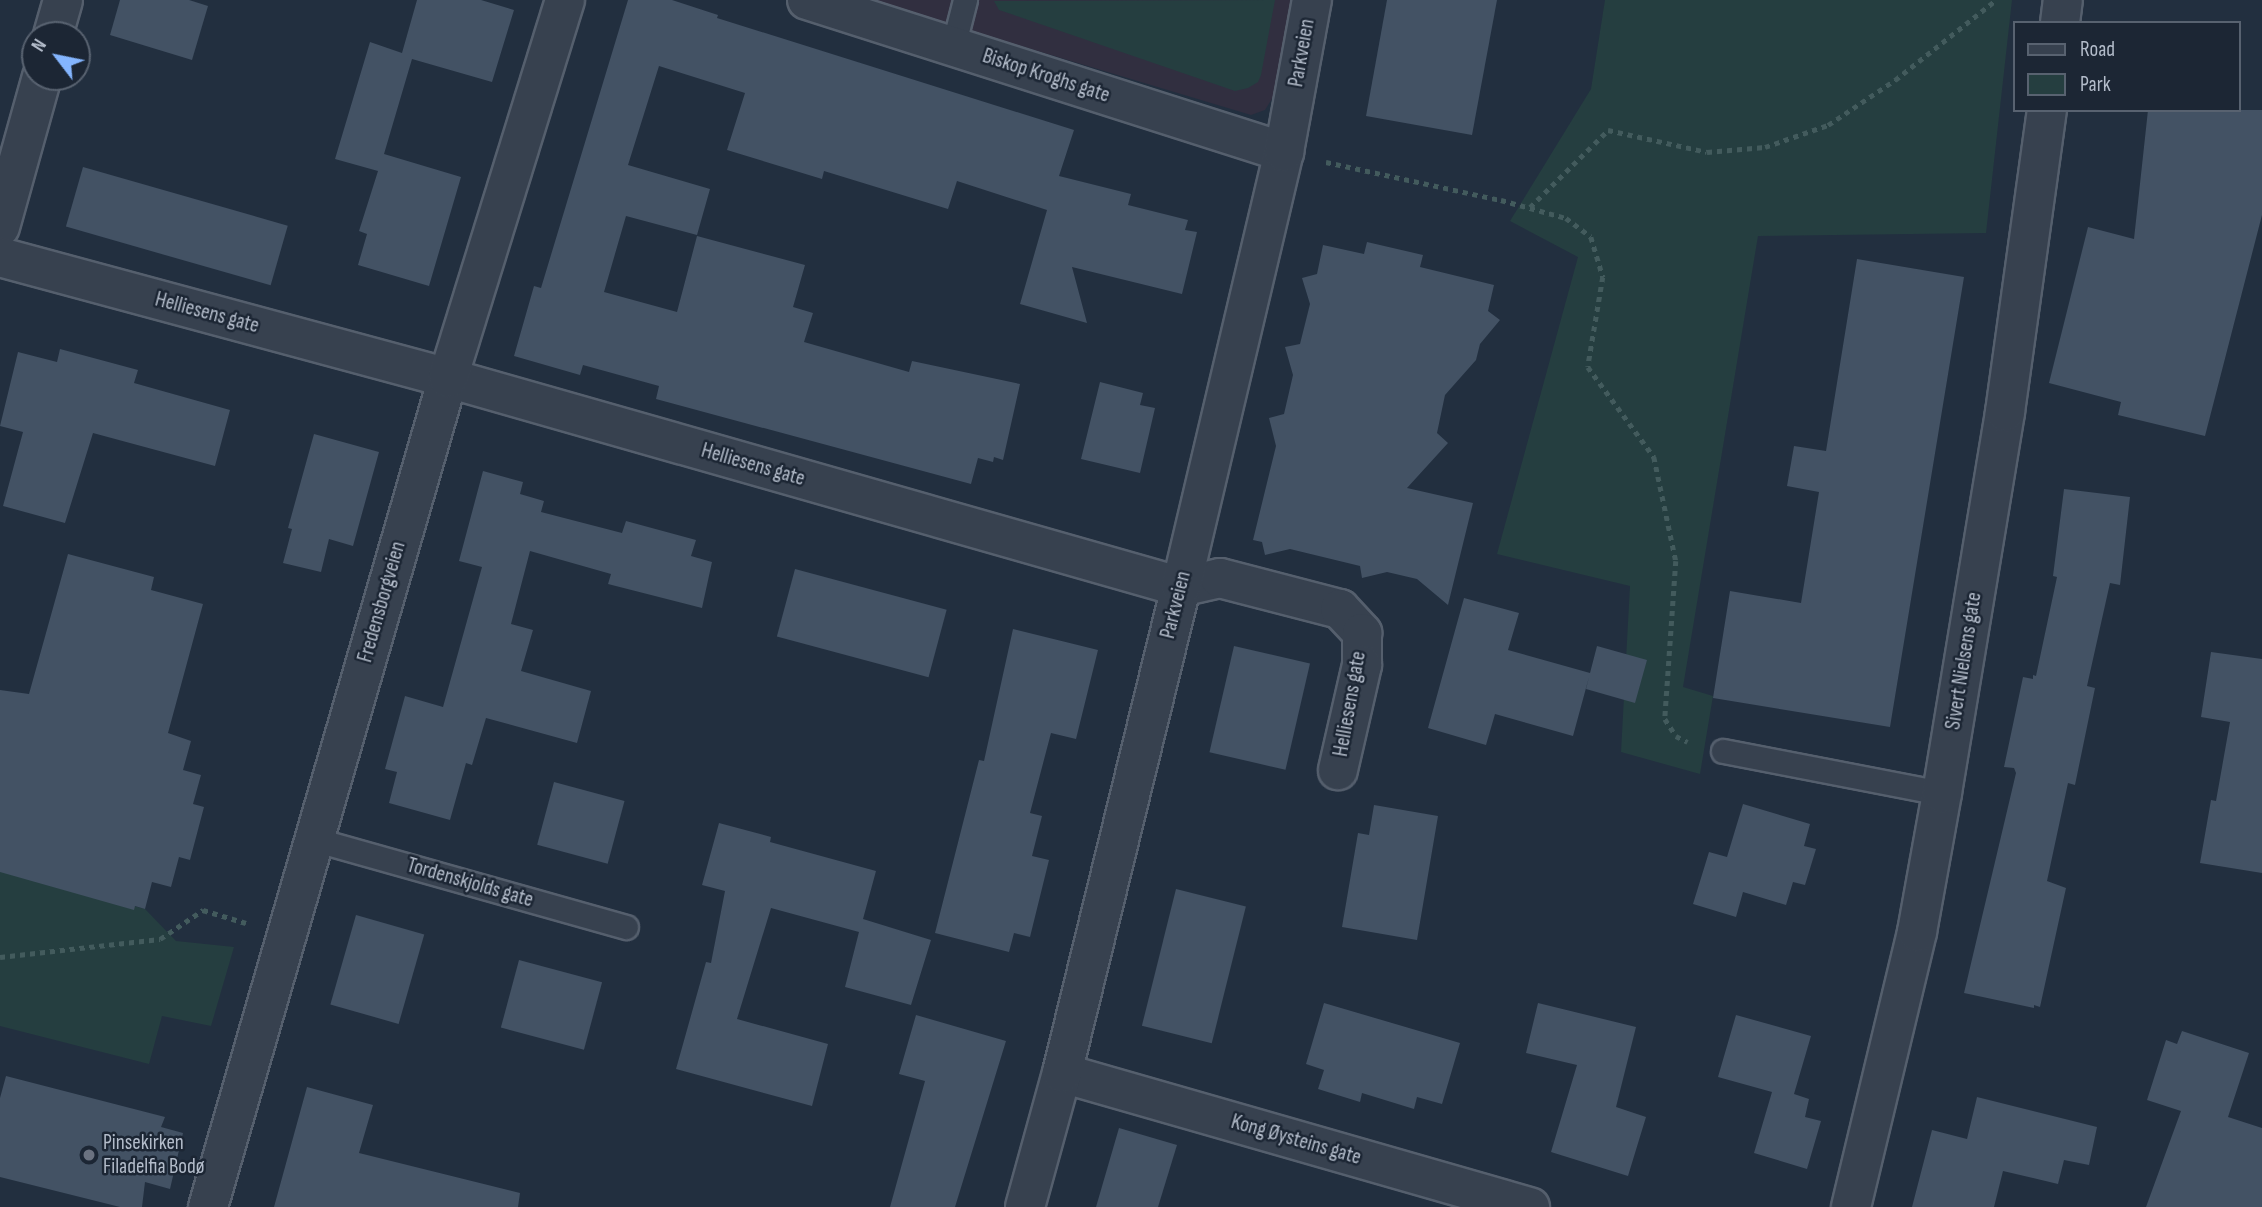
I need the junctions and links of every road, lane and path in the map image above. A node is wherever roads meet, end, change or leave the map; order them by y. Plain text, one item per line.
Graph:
1 (63, 0) edge
2 (565, 0) edge
3 (807, 0) edge
4 (965, 0) edge
5 (1312, 0) edge
6 (1996, 0) edge
7 (2063, 0) edge
8 (57, 21) edge
9 (2060, 21) edge
10 (953, 47) junction
11 (37, 91) edge
12 (2047, 112) edge
13 (1284, 152) junction
14 (1529, 208) junction
15 (0, 227) edge
16 (0, 257) edge
17 (448, 378) junction
18 (1181, 587) junction
19 (1723, 751) joint
20 (1338, 770) dead end
21 (1942, 793) junction
22 (313, 839) junction
23 (252, 925) dead end
24 (626, 927) dead end
25 (0, 957) edge
26 (1062, 1073) junction
27 (208, 1207) edge
28 (1025, 1207) edge
29 (1530, 1207) edge
30 (1851, 1207) edge

1 - 8 street
2 - 17 street, Fredensborgveien
3 - 10 street, Biskop Kroghs gate
4 - 10 lane
5 - 13 street, Parkveien
6 - 14 path
7 - 9 street
10 - 13 street, Biskop Kroghs gate
11 - 15 street
12 - 21 street, Sivert Nielsens gate
13 - 14 path
13 - 18 street, Parkveien
14 - 19 path
16 - 17 street, Helliesens gate
17 - 18 street, Helliesens gate
17 - 22 street, Fredensborgveien
18 - 20 street, Helliesens gate
18 - 26 street, Parkveien
19 - 21 lane
21 - 30 street, Sivert Nielsens gate
22 - 24 lane, Tordenskjolds gate
22 - 27 street, Fredensborgveien
23 - 25 path
26 - 28 street, Parkveien
26 - 29 street, Kong Øysteins gate

